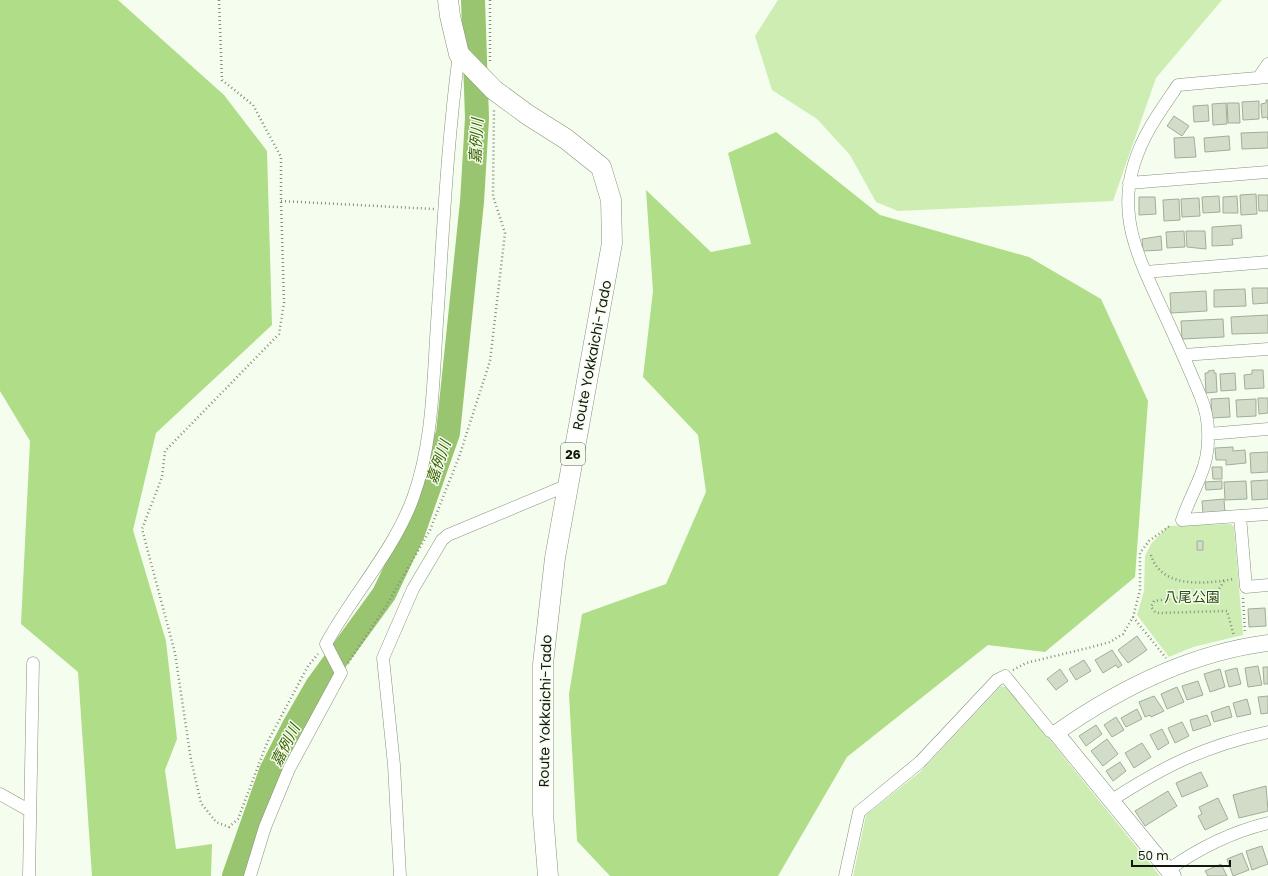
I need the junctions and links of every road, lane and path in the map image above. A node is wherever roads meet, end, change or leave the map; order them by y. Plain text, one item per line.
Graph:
1 (219, 0) edge
2 (448, 0) edge
3 (490, 0) edge
4 (490, 38) dead end
5 (459, 54) junction
6 (1268, 64) edge
7 (1264, 77) edge
8 (494, 90) junction
9 (1268, 172) edge
10 (1129, 183) junction
11 (280, 201) junction
12 (444, 209) junction
13 (1268, 262) edge
14 (1146, 272) junction
15 (1268, 349) edge
16 (1182, 355) junction
17 (1268, 429) edge
18 (1208, 434) junction
19 (568, 485) junction
20 (1268, 514) edge
21 (1240, 516) junction
22 (1182, 520) junction
23 (1151, 554) dead end
24 (1224, 581) junction
25 (1245, 582) junction
26 (1268, 585) edge
27 (1133, 617) junction
28 (1268, 643) edge
29 (326, 644) junction
30 (1241, 644) junction
31 (33, 663) dead end
32 (1172, 668) junction
33 (341, 673) junction
34 (1005, 676) junction
35 (1268, 732) edge
36 (1056, 733) junction
37 (0, 794) edge
38 (1112, 800) junction
39 (30, 811) junction
40 (1268, 823) edge
41 (1170, 873) edge
42 (30, 876) edge
43 (250, 876) edge
44 (400, 876) edge
45 (548, 876) edge
46 (845, 876) edge

1 - 11 path
2 - 5 main road
3 - 4 path
5 - 8 main road, Route Yokkaichi-Tado / 26
5 - 12 street
6 - 7 street
7 - 10 street
8 - 19 main road, Route Yokkaichi-Tado / 26
8 - 33 path
9 - 10 street
10 - 14 street
11 - 12 path
11 - 29 path
12 - 29 street
13 - 14 street
14 - 16 street
15 - 16 street
16 - 18 street
17 - 18 street
18 - 22 street
19 - 44 street
19 - 45 main road, Route Yokkaichi-Tado / 26
20 - 21 street
21 - 22 street
21 - 25 street
22 - 27 path
23 - 24 path
24 - 25 path
24 - 30 path
25 - 26 street
25 - 30 path
27 - 32 path
27 - 34 path
28 - 30 street
29 - 33 street
30 - 32 street
31 - 39 street
32 - 36 street
33 - 43 street
34 - 36 street
34 - 46 street
35 - 38 street
36 - 38 street
37 - 39 street
38 - 41 street
39 - 42 street
40 - 41 street

